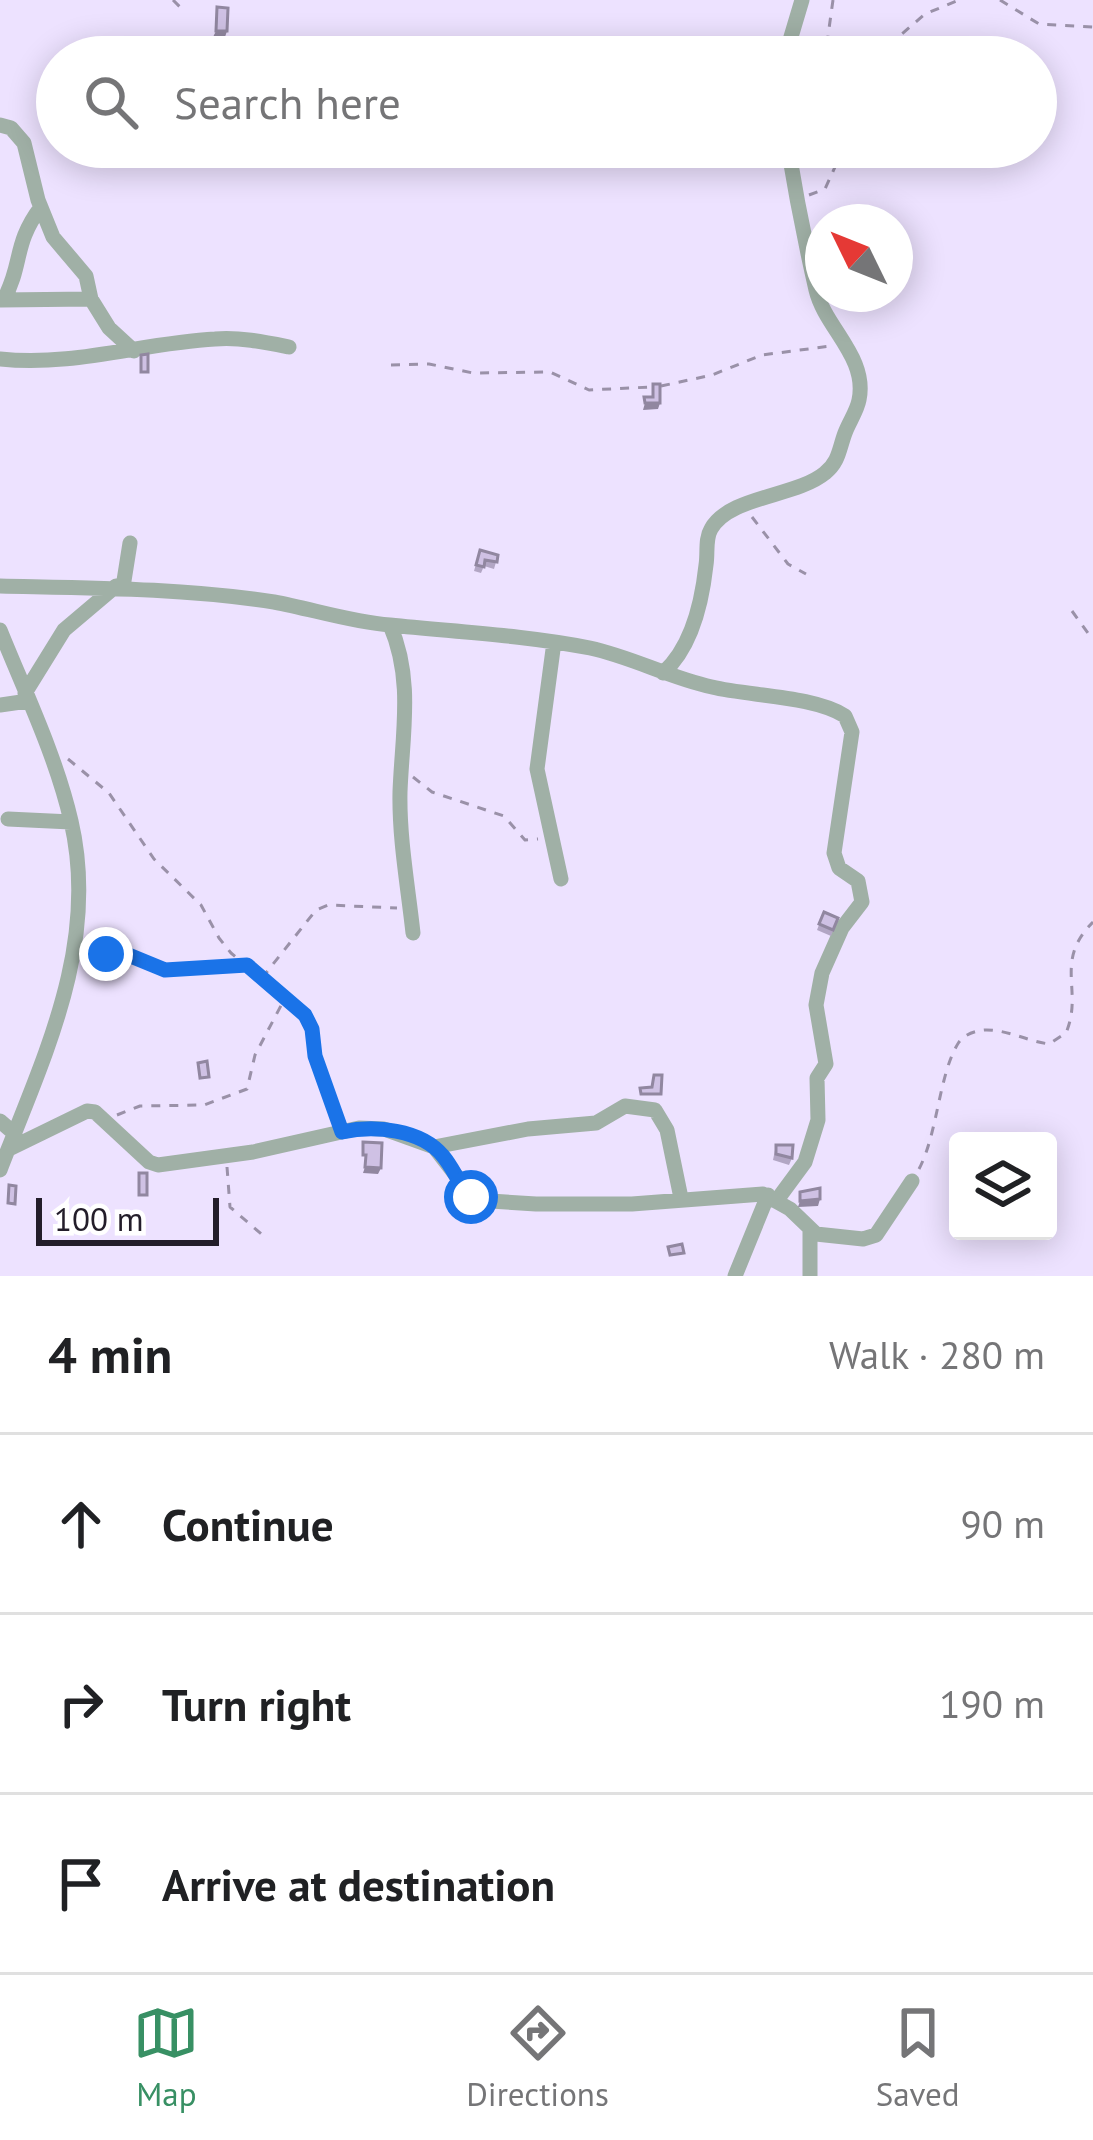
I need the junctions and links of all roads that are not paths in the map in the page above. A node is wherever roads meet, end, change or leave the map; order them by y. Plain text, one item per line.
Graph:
1 (802, 0) edge
2 (791, 36) edge
3 (0, 125) edge
4 (791, 168) edge
5 (41, 207) junction
6 (91, 299) junction
7 (2, 300) edge
8 (289, 347) dead end
9 (134, 351) junction
10 (0, 359) edge
11 (130, 543) dead end
12 (0, 586) edge
13 (120, 587) junction
14 (390, 625) junction
15 (0, 630) edge
16 (554, 642) junction
17 (663, 673) junction
18 (26, 697) junction
19 (0, 705) edge
20 (8, 819) dead end
21 (71, 822) junction
22 (561, 879) dead end
23 (413, 933) dead end
24 (0, 1121) edge
25 (12, 1142) junction
26 (434, 1147) junction
27 (0, 1170) edge
28 (912, 1181) road end
29 (681, 1198) junction
30 (772, 1198) junction
31 (809, 1231) junction
32 (735, 1276) edge
33 (810, 1276) edge

1 - 2 street
3 - 5 street
4 - 17 street
5 - 6 street
5 - 7 street
6 - 7 street
6 - 9 street
8 - 9 street
9 - 10 street
11 - 13 street
12 - 13 street
13 - 14 street
13 - 18 street
14 - 16 street
14 - 23 street
15 - 18 street
16 - 17 street
16 - 22 street
17 - 30 street
18 - 19 street
18 - 21 street
20 - 21 street
21 - 25 street
24 - 25 street
25 - 26 street
25 - 27 street
26 - 29 street
26 - 29 street
28 - 31 street
29 - 30 street
30 - 31 street
30 - 32 street
31 - 33 street

